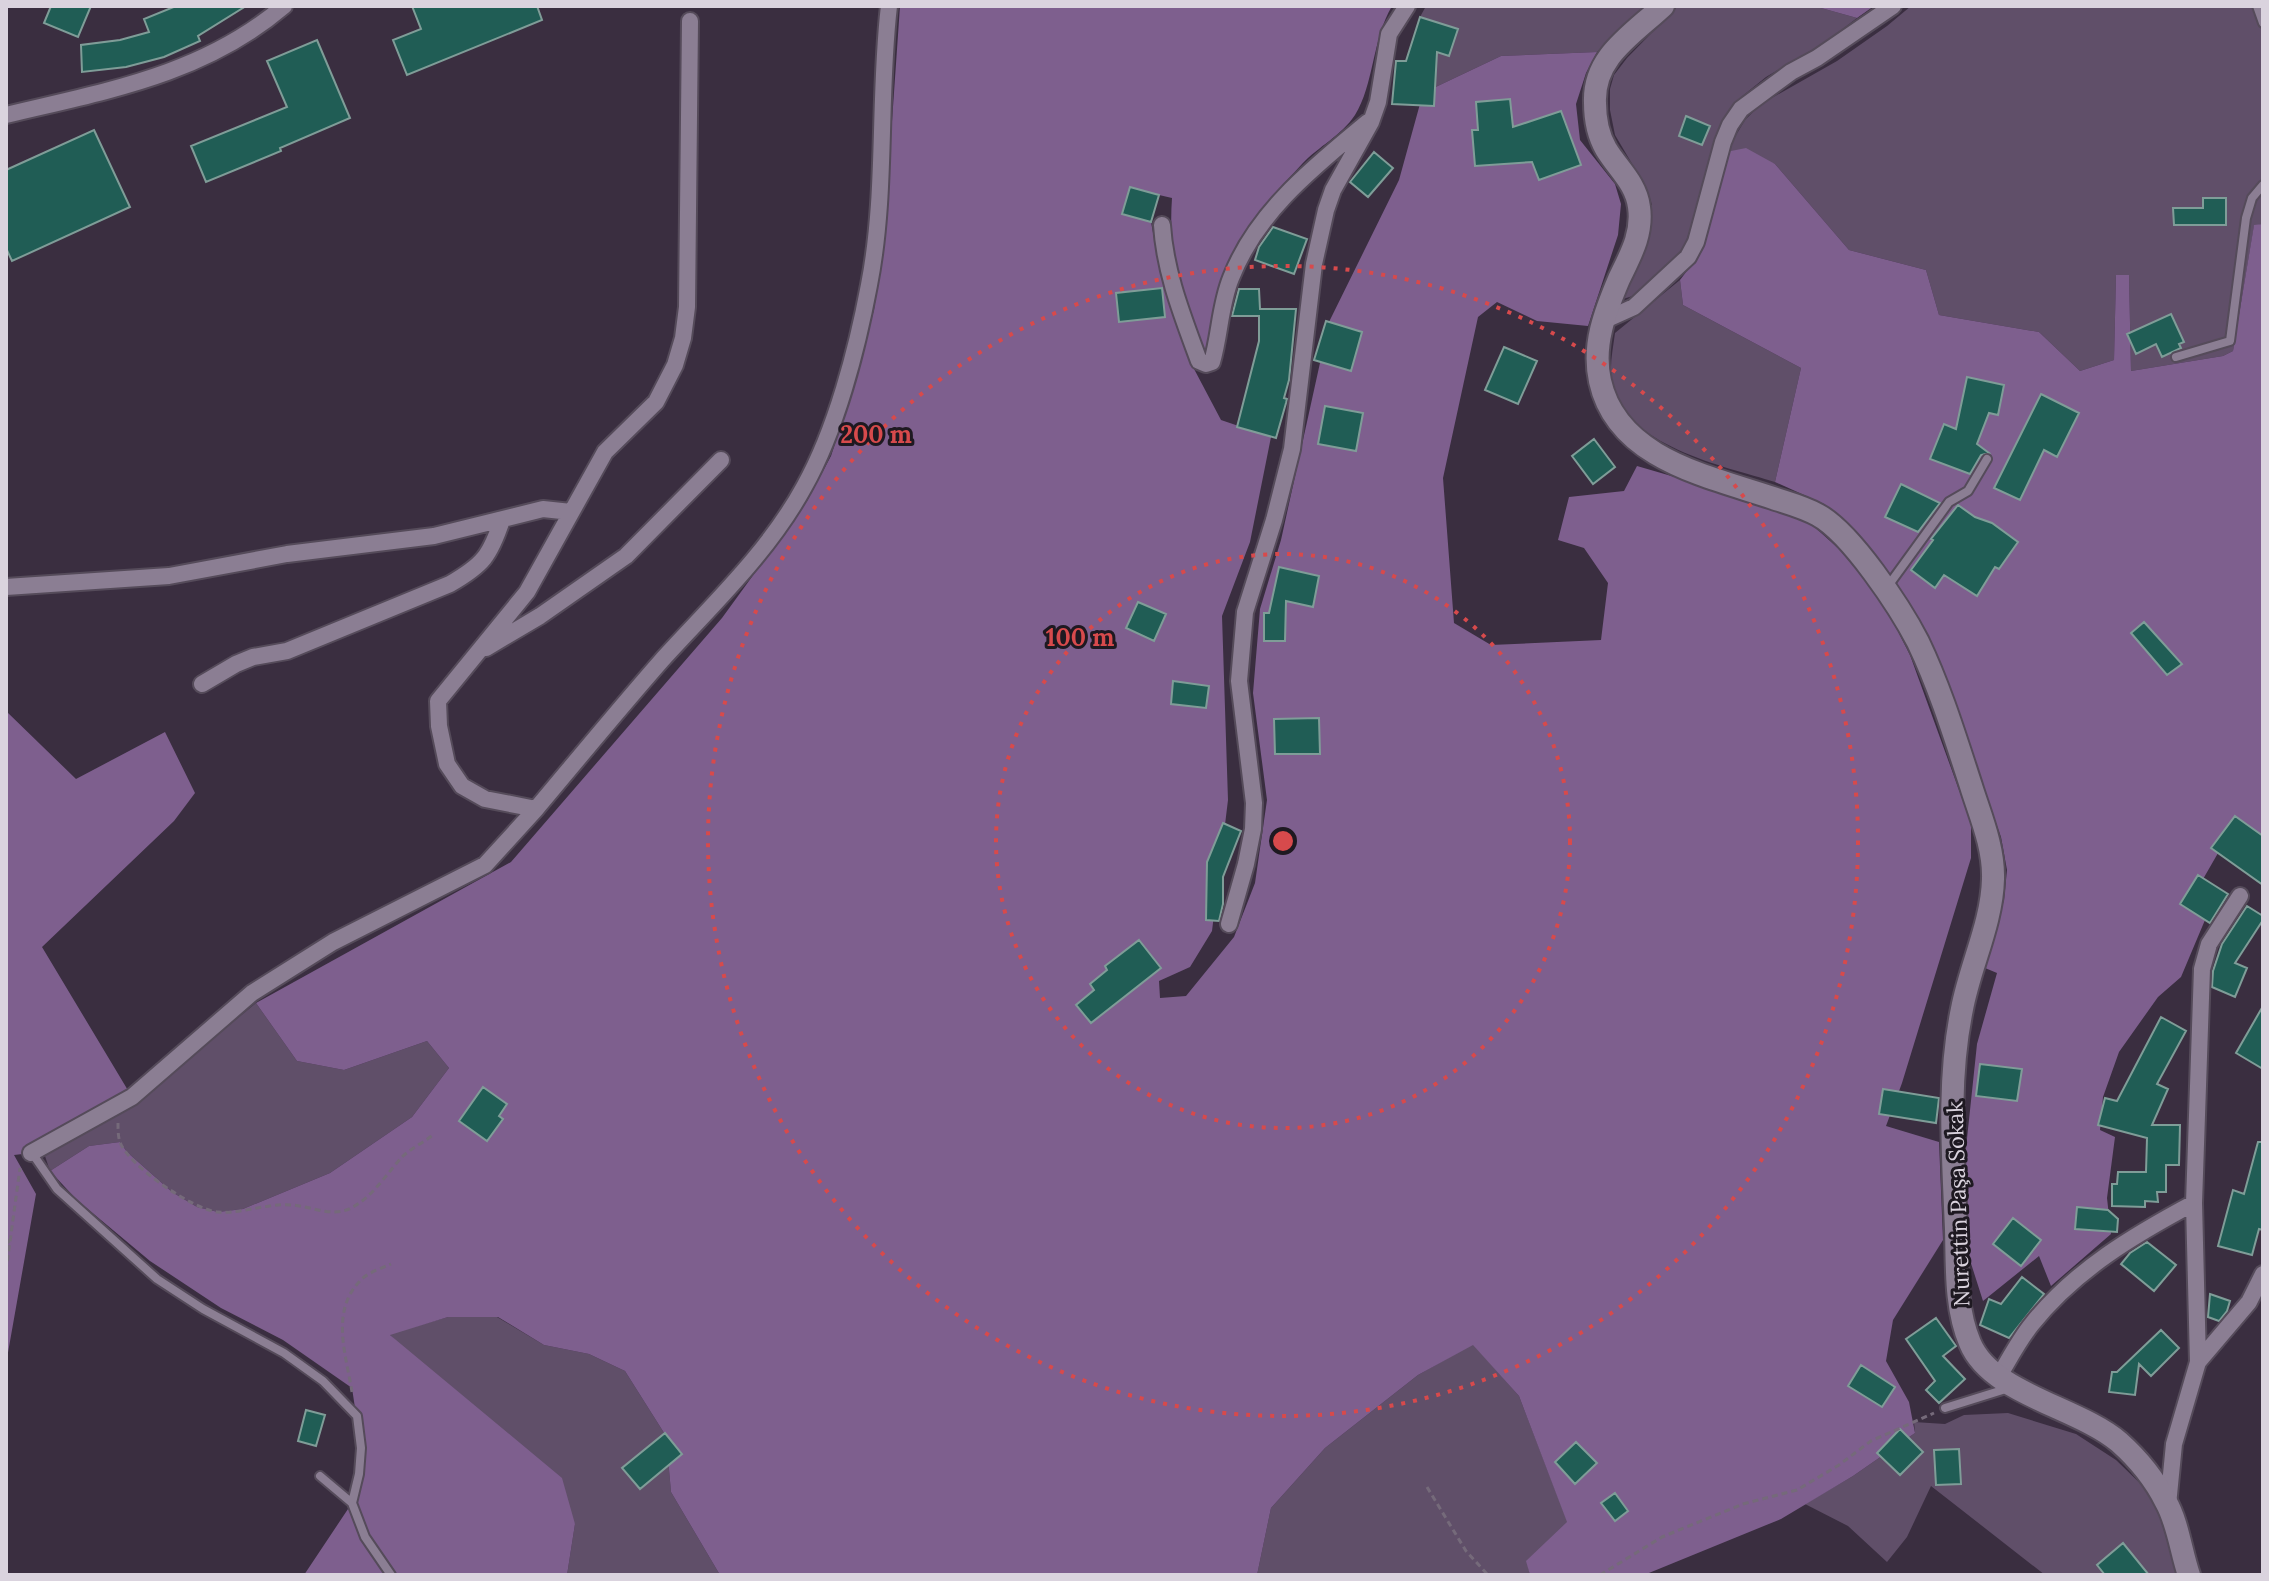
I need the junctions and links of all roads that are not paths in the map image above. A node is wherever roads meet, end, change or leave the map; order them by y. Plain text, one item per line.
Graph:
1 (284, 6) edge
2 (889, 6) edge
3 (1407, 6) edge
4 (1663, 6) edge
5 (1893, 6) edge
6 (2257, 6) edge
7 (690, 21) dead end
8 (2263, 23) edge
9 (6, 115) edge
10 (1373, 119) junction
11 (2263, 185) edge
12 (1162, 225) dead end
13 (1603, 321) junction
14 (2176, 357) dead end
15 (1987, 459) dead end
16 (721, 460) dead end
17 (571, 512) junction
18 (502, 520) junction
19 (6, 587) edge
20 (1885, 590) junction
21 (474, 656) junction
22 (202, 684) dead end
23 (536, 809) junction
24 (2240, 896) dead end
25 (1229, 924) dead end
26 (31, 1153) joint
27 (2194, 1203) junction
28 (2263, 1274) edge
29 (2198, 1362) junction
30 (2007, 1381) junction
31 (1945, 1408) road end
32 (320, 1476) dead end
33 (352, 1503) junction
34 (2168, 1505) junction
35 (391, 1575) edge
36 (2189, 1575) edge

1 - 9 street
2 - 23 street
3 - 10 street
4 - 13 street, Nurettin Paşa Sokak
5 - 13 street
6 - 8 lane
7 - 17 street
10 - 12 street
10 - 25 street
11 - 14 lane
13 - 20 street, Nurettin Paşa Sokak
15 - 20 lane
16 - 21 street
17 - 18 street
17 - 21 street
18 - 19 street
18 - 22 street
20 - 30 street, Nurettin Paşa Sokak
21 - 23 street
23 - 26 street
24 - 27 street
26 - 33 lane
27 - 29 street
27 - 30 street
28 - 29 street
29 - 34 street
30 - 31 lane
30 - 34 street
32 - 33 lane
33 - 35 lane
34 - 36 street

